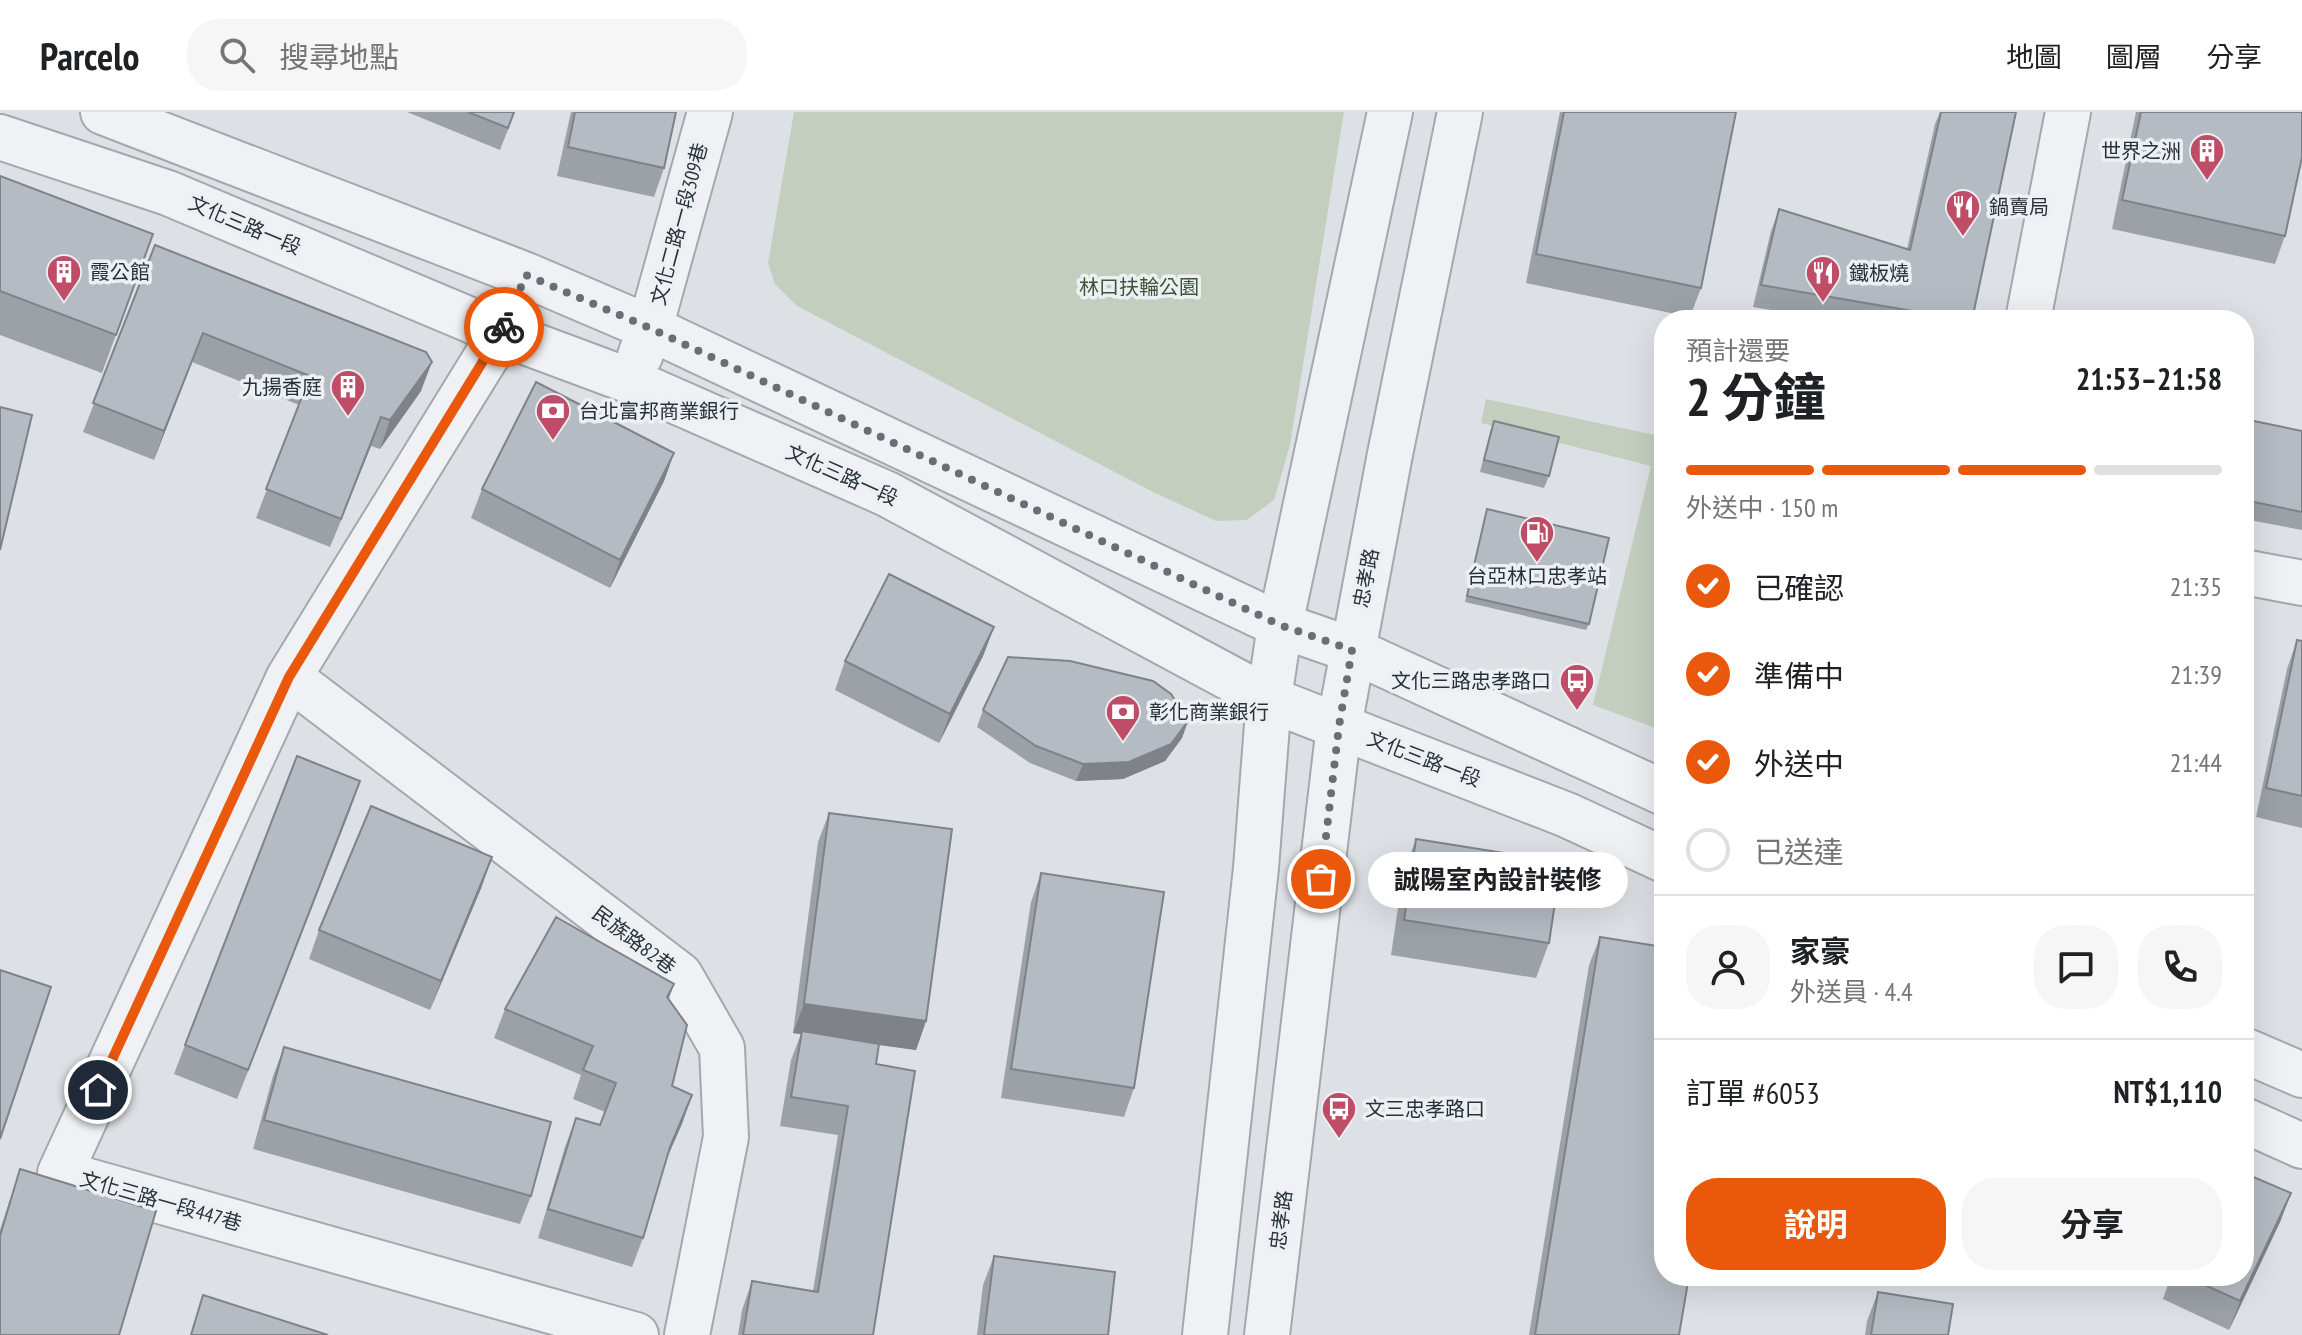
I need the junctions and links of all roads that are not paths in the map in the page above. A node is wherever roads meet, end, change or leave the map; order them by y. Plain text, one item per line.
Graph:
1 (103, 112) edge
2 (710, 112) edge
3 (1390, 112) edge
4 (1460, 112) edge
5 (2068, 112) edge
6 (0, 137) edge
7 (526, 275) junction
8 (2030, 310) edge
9 (650, 328) junction
10 (501, 333) junction
11 (630, 381) junction
12 (2254, 574) edge
13 (2302, 583) edge
14 (1280, 625) junction
15 (1352, 650) junction
16 (289, 677) junction
17 (1269, 699) junction
18 (1339, 726) junction
19 (1654, 788) edge
20 (1654, 855) edge
21 (2254, 1054) edge
22 (2302, 1075) edge
23 (2254, 1124) edge
24 (2302, 1146) edge
25 (636, 1335) edge
26 (687, 1335) edge
27 (1205, 1335) edge
28 (1267, 1335) edge

1 - 7 street
2 - 9 street, 文化二路一段309巷
3 - 14 street
4 - 15 street, 忠孝路
5 - 8 street
6 - 10 street, 文化三路一段
7 - 9 street
7 - 10 street, 文化三路一段447巷
9 - 11 street, 文化二路一段309巷
9 - 14 street
10 - 11 street, 文化三路一段
10 - 16 street, 文化三路一段447巷
11 - 17 street, 文化三路一段
12 - 13 street
14 - 15 street
14 - 17 street
15 - 18 street, 忠孝路
15 - 19 street
16 - 25 street, 文化三路一段447巷
16 - 26 street, 民族路82巷
17 - 18 street, 文化三路一段
17 - 27 street
18 - 20 street, 文化三路一段
18 - 28 street, 忠孝路
21 - 22 street
23 - 24 street

